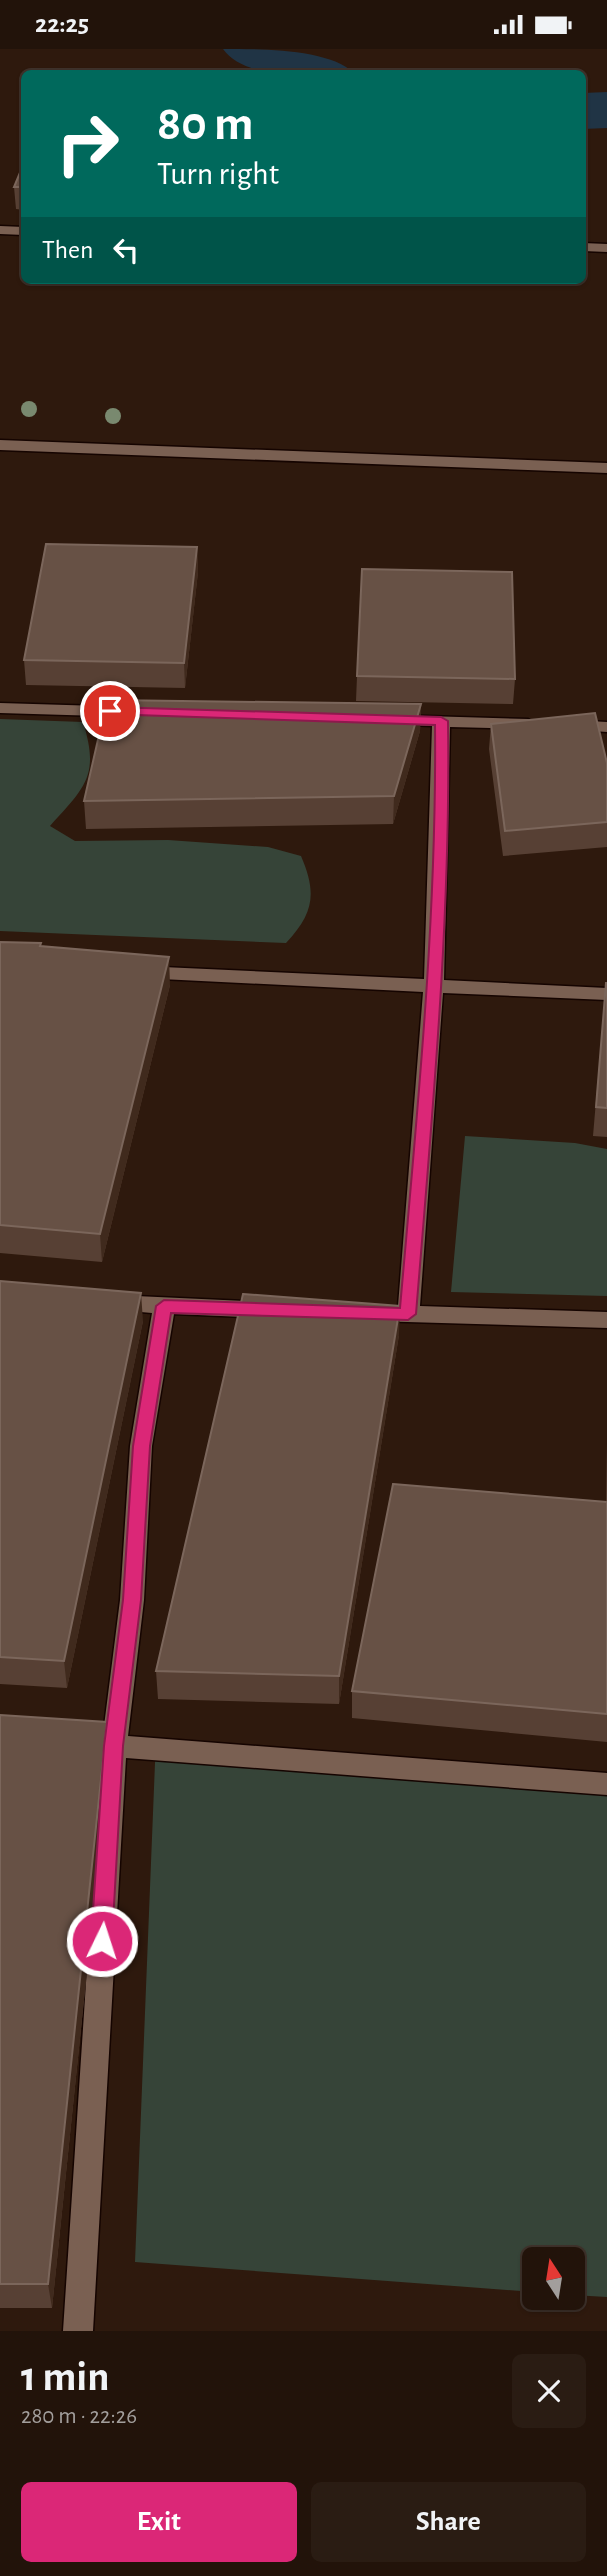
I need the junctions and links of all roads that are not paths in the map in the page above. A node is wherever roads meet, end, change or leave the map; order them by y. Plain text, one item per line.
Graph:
1 (0, 230) edge
2 (21, 230) edge
3 (586, 247) edge
4 (607, 248) edge
5 (0, 445) edge
6 (607, 468) edge
7 (0, 708) edge
8 (152, 712) edge
9 (372, 719) edge
10 (441, 721) junction
11 (607, 727) edge
12 (122, 971) edge
13 (436, 985) junction
14 (607, 994) edge
15 (96, 1301) edge
16 (164, 1306) junction
17 (286, 1310) edge
18 (354, 1313) edge
19 (408, 1314) junction
20 (607, 1320) edge
21 (76, 1744) edge
22 (114, 1746) junction
23 (607, 1784) edge
24 (78, 2331) edge

1 - 2 street
3 - 4 street
5 - 6 street
7 - 8 street
9 - 10 street
10 - 11 street
10 - 13 street
12 - 13 street
13 - 14 street
13 - 19 street
15 - 16 street
16 - 17 street
16 - 22 street
18 - 19 street
19 - 20 street
21 - 22 street
22 - 23 street
22 - 24 street

